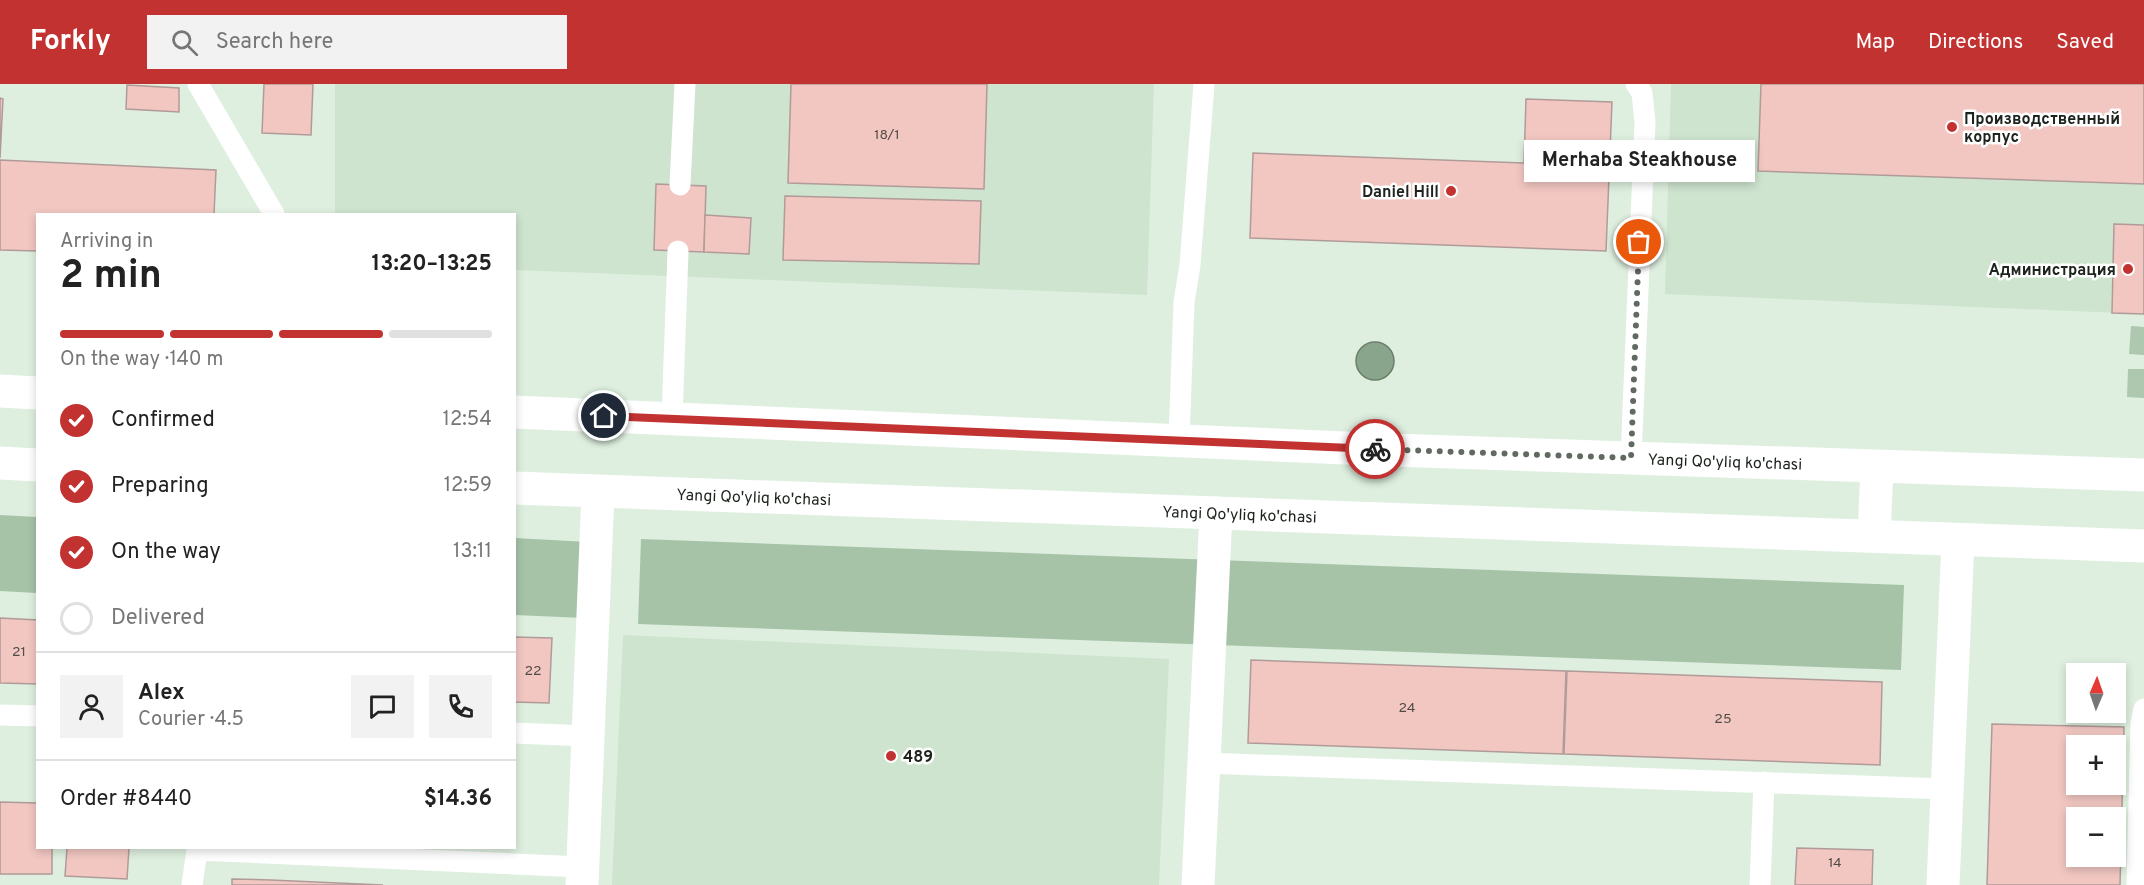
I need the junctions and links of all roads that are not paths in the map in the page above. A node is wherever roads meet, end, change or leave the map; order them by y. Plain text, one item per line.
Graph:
1 (198, 84) edge
2 (684, 84) edge
3 (1204, 84) edge
4 (1636, 84) edge
5 (680, 185) dead end
6 (273, 213) edge
7 (678, 251) dead end
8 (0, 391) edge
9 (36, 393) edge
10 (516, 412) edge
11 (672, 418) junction
12 (1179, 440) junction
13 (1631, 458) junction
14 (0, 463) edge
15 (36, 465) edge
16 (1877, 466) junction
17 (2144, 475) edge
18 (516, 488) edge
19 (598, 492) junction
20 (1216, 513) junction
21 (1874, 536) junction
22 (1958, 540) junction
23 (2143, 550) edge
24 (2144, 709) edge
25 (0, 715) edge
26 (36, 716) edge
27 (516, 733) edge
28 (588, 736) junction
29 (1204, 763) junction
30 (1764, 782) junction
31 (1946, 789) junction
32 (582, 876) edge
33 (192, 885) edge
34 (1198, 885) edge
35 (1761, 885) edge
36 (1943, 885) edge
37 (2137, 885) edge

1 - 6 lane
2 - 5 lane
3 - 12 lane
4 - 13 lane
7 - 11 lane
8 - 9 main road
10 - 11 main road, Yangi Qo'yliq ko'chasi
11 - 12 main road, Yangi Qo'yliq ko'chasi
12 - 13 main road, Yangi Qo'yliq ko'chasi
13 - 16 main road, Yangi Qo'yliq ko'chasi
14 - 15 main road
16 - 17 main road, Yangi Qo'yliq ko'chasi
16 - 21 main road
18 - 19 main road, Yangi Qo'yliq ko'chasi
19 - 20 main road, Yangi Qo'yliq ko'chasi
19 - 28 main road
20 - 21 main road, Yangi Qo'yliq ko'chasi
20 - 29 main road
21 - 22 main road, Yangi Qo'yliq ko'chasi
22 - 23 main road, Yangi Qo'yliq ko'chasi
22 - 31 main road
24 - 37 lane
25 - 26 lane
27 - 28 lane
28 - 32 main road
29 - 30 lane
29 - 34 main road
30 - 31 lane
30 - 35 lane
31 - 36 main road
32 - 33 lane

